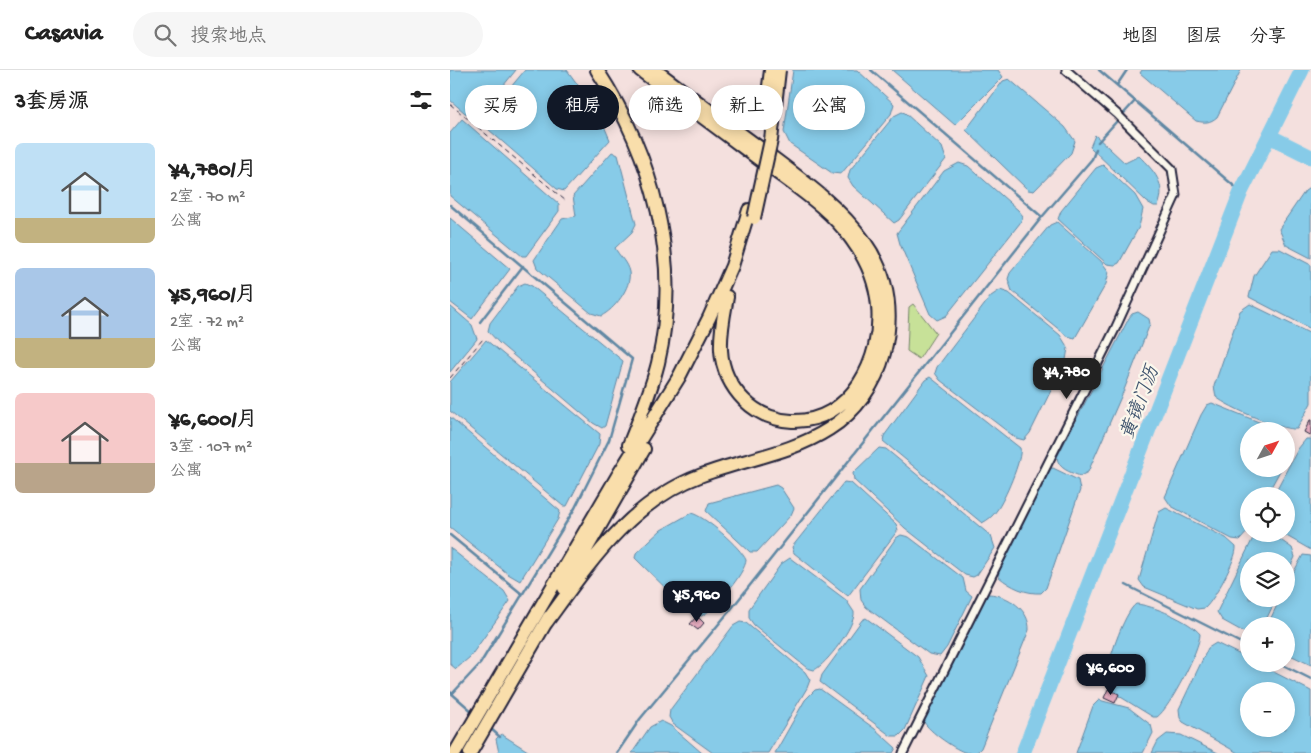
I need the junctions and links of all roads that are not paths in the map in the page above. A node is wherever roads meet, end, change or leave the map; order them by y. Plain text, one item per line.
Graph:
1 (597, 70) edge
2 (640, 70) edge
3 (655, 70) edge
4 (771, 70) edge
5 (779, 70) edge
6 (1066, 70) edge
7 (727, 297) junction
8 (682, 379) junction
9 (617, 477) junction
10 (545, 624) junction
11 (455, 753) edge
12 (470, 753) edge
13 (903, 753) edge

1 - 9 highway
2 - 7 highway
3 - 10 highway
4 - 8 highway, bridge
5 - 7 highway, bridge
6 - 13 street
7 - 8 highway
8 - 9 highway
8 - 10 highway
9 - 11 highway
10 - 12 highway

